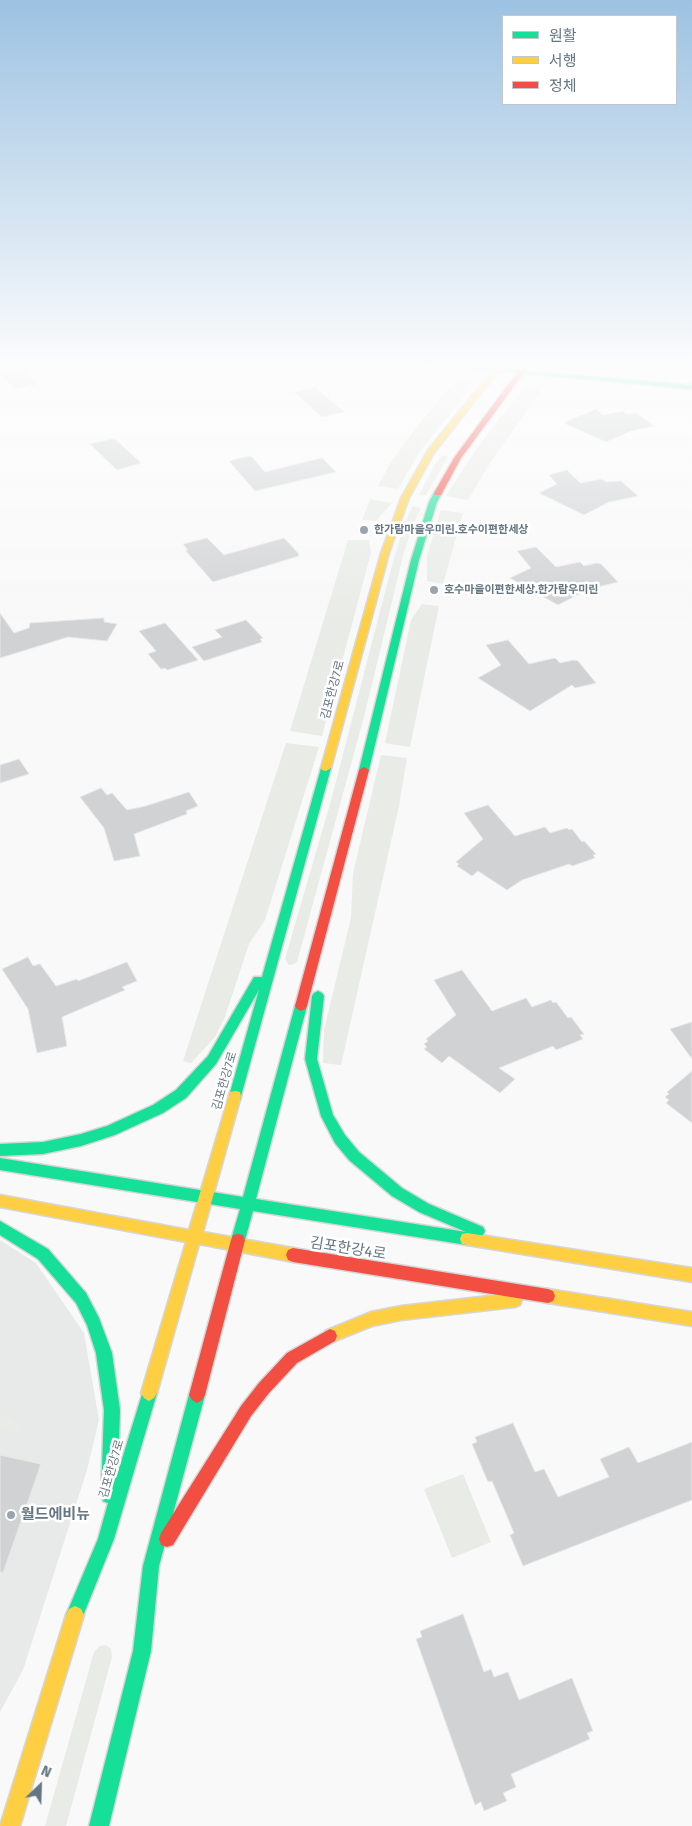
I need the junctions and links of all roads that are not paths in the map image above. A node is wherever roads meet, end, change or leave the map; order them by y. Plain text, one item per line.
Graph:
1 (434, 448) edge
2 (465, 448) edge
3 (327, 907) junction
4 (277, 946) junction
5 (0, 1150) edge
6 (0, 1164) edge
7 (206, 1197) junction
8 (0, 1201) edge
9 (248, 1204) junction
10 (0, 1227) edge
11 (194, 1236) junction
12 (237, 1244) junction
13 (552, 1254) junction
14 (692, 1275) edge
15 (548, 1296) junction
16 (692, 1319) edge
17 (106, 1539) junction
18 (151, 1566) junction
19 (10, 1826) edge
20 (100, 1826) edge

1 - 4 main road, 김포한강7로
2 - 3 main road
3 - 9 main road
3 - 13 main road
4 - 5 main road
4 - 7 main road, 김포한강7로
6 - 7 main road, 김포한강4로
7 - 9 main road, 김포한강4로
7 - 11 main road, 김포한강7로
8 - 11 main road, 김포한강4로
9 - 12 main road
9 - 13 main road, 김포한강4로
10 - 17 main road
11 - 12 main road, 김포한강4로
11 - 17 main road, 김포한강7로
12 - 15 main road, 김포한강4로
12 - 18 main road
13 - 14 main road, 김포한강4로
15 - 16 main road, 김포한강4로
15 - 18 main road
17 - 19 main road, 김포한강7로
18 - 20 main road

